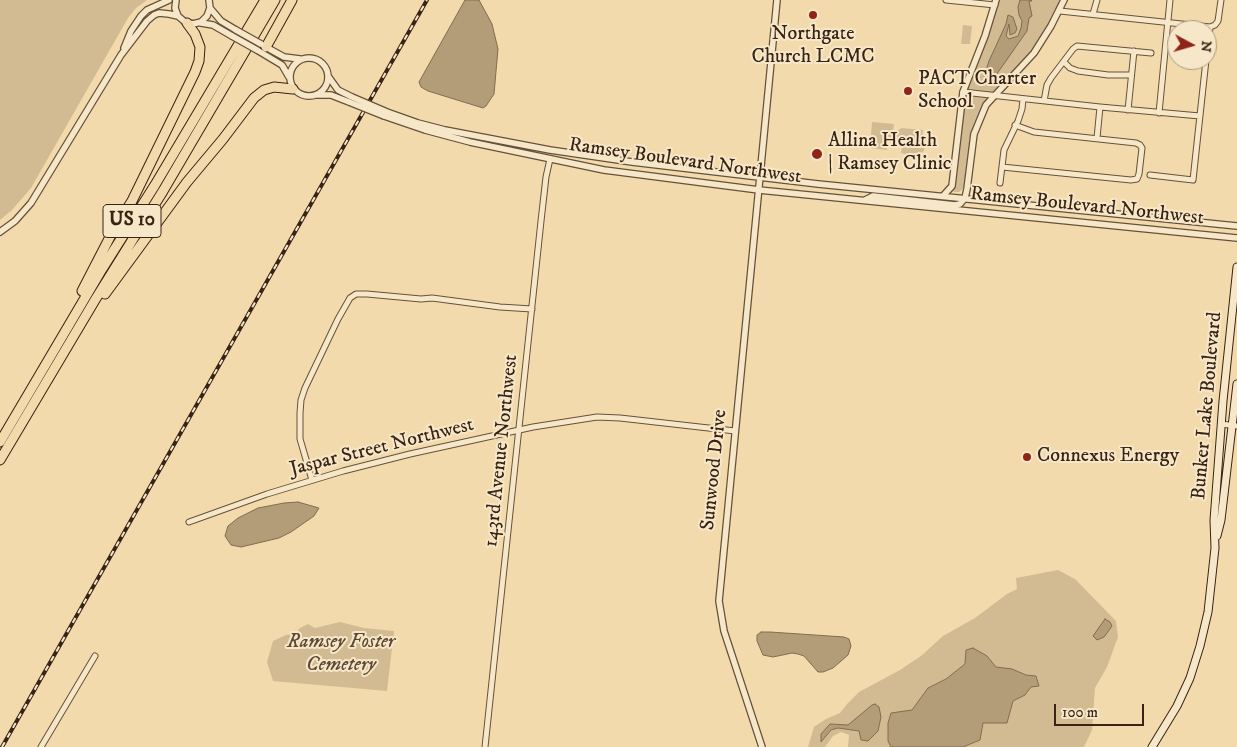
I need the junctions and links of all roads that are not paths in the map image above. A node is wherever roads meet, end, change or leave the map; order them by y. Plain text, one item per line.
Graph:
1 (168, 0) edge
2 (176, 0) edge
3 (209, 0) edge
4 (264, 0) edge
5 (275, 0) edge
6 (292, 0) edge
7 (778, 0) edge
8 (946, 0) edge
9 (1064, 0) edge
10 (1097, 0) edge
11 (1170, 0) edge
12 (1221, 0) edge
13 (995, 2) edge
14 (210, 8) junction
15 (1060, 11) junction
16 (1093, 14) junction
17 (178, 16) junction
18 (1168, 20) edge
19 (1217, 20) edge
20 (187, 23) junction
21 (199, 23) junction
22 (1167, 23) edge
23 (234, 33) junction
24 (1167, 33) edge
25 (262, 47) junction
26 (1134, 51) junction
27 (1151, 53) dead end
28 (121, 54) junction
29 (302, 59) junction
30 (1064, 62) junction
31 (1205, 70) edge
32 (1131, 75) junction
33 (328, 76) junction
34 (289, 77) junction
35 (293, 89) junction
36 (962, 92) junction
37 (317, 95) junction
38 (995, 96) junction
39 (1023, 99) junction
40 (350, 100) junction
41 (1044, 101) junction
42 (1100, 107) junction
43 (1128, 110) junction
44 (1159, 113) junction
45 (386, 114) junction
46 (1200, 116) junction
47 (1016, 125) junction
48 (1098, 138) junction
49 (550, 159) junction
50 (1002, 167) junction
51 (1150, 175) dead end
52 (761, 178) junction
53 (1000, 184) dead end
54 (759, 190) junction
55 (943, 196) junction
56 (965, 198) junction
57 (863, 200) junction
58 (1237, 226) edge
59 (0, 232) edge
60 (1237, 238) edge
61 (1237, 267) edge
62 (532, 309) junction
63 (77, 330) junction
64 (51, 355) junction
65 (1237, 384) edge
66 (1221, 424) junction
67 (1235, 426) edge
68 (519, 430) junction
69 (735, 431) junction
70 (0, 442) edge
71 (0, 460) edge
72 (312, 480) junction
73 (189, 522) dead end
74 (1215, 548) junction
75 (95, 656) dead end
76 (41, 747) edge
77 (486, 747) edge
78 (762, 747) edge
79 (1152, 747) edge

1 - 28 street
2 - 17 street
3 - 14 street
4 - 64 highway, US 10
5 - 63 highway, US 10
6 - 25 highway
7 - 52 street, Sunwood Drive
8 - 13 street
9 - 15 street
10 - 16 street
11 - 18 street
12 - 19 street
13 - 36 street
14 - 21 street
14 - 23 street
15 - 16 street
15 - 38 street
16 - 22 street
17 - 20 street
17 - 28 street
20 - 21 street
20 - 64 highway
21 - 23 street
23 - 25 street, bridge
24 - 44 street
25 - 29 street
25 - 34 street
26 - 27 street
26 - 30 street
26 - 32 street
28 - 59 street
29 - 33 street
29 - 34 street
30 - 32 street
30 - 41 street
31 - 46 street
32 - 43 street
33 - 37 street
33 - 40 street, Ramsey Boulevard Northwest
34 - 35 street
35 - 37 street
35 - 63 highway
36 - 38 street
36 - 55 street
37 - 40 street, Ramsey Boulevard Northwest
38 - 39 street
38 - 56 street
39 - 41 street
39 - 47 street
40 - 45 street, Ramsey Boulevard Northwest, bridge
41 - 42 street
42 - 43 street
42 - 48 street
43 - 44 street
44 - 46 street
45 - 49 street, Ramsey Boulevard Northwest
45 - 52 street, Ramsey Boulevard Northwest
46 - 51 street
47 - 48 street
47 - 50 street
48 - 50 street
49 - 54 street, Ramsey Boulevard Northwest
49 - 62 street, 143rd Avenue Northwest
50 - 53 street
52 - 54 street, Sunwood Drive
52 - 55 street, Ramsey Boulevard Northwest
54 - 57 street, Ramsey Boulevard Northwest
54 - 69 street, Sunwood Drive
55 - 56 street, Ramsey Boulevard Northwest
56 - 57 street
56 - 58 street, Ramsey Boulevard Northwest
57 - 60 street, Ramsey Boulevard Northwest
61 - 66 main road, Bunker Lake Boulevard
62 - 68 street, 143rd Avenue Northwest
62 - 72 street
63 - 71 highway, US 10
64 - 70 highway, US 10
65 - 67 main road, Bunker Lake Boulevard
66 - 67 street
66 - 74 main road, Bunker Lake Boulevard
67 - 74 main road, Bunker Lake Boulevard
68 - 69 street, Jaspar Street Northwest
68 - 72 street, Jaspar Street Northwest
68 - 77 street, 143rd Avenue Northwest
69 - 78 street, Sunwood Drive
72 - 73 street, Jaspar Street Northwest
74 - 79 main road, Bunker Lake Boulevard
75 - 76 street

